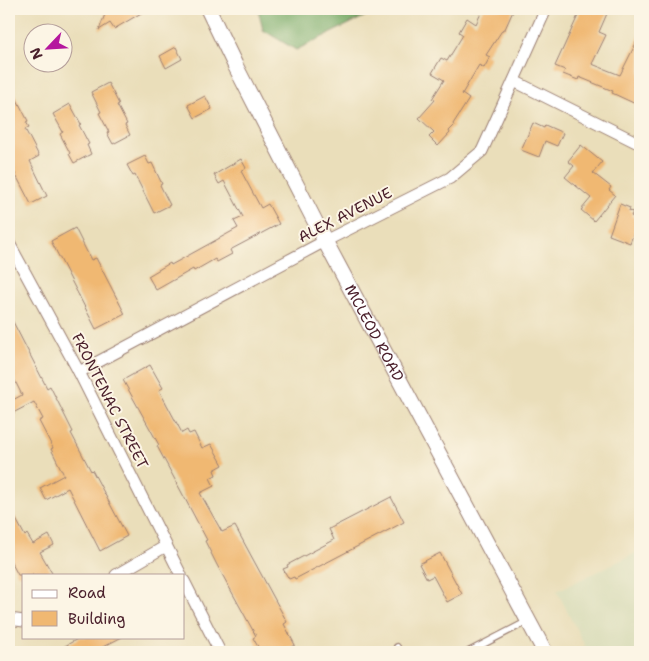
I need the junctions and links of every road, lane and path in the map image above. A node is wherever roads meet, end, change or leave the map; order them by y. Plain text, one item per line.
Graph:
1 (208, 9) edge
2 (546, 9) edge
3 (514, 81) junction
4 (640, 141) edge
5 (325, 241) junction
6 (9, 244) edge
7 (79, 372) junction
8 (166, 546) junction
9 (118, 574) edge
10 (180, 574) edge
11 (185, 583) edge
12 (9, 619) edge
13 (22, 621) edge
14 (528, 621) junction
15 (220, 652) edge
16 (468, 652) edge
17 (545, 652) edge

1 - 5 main road, MCLEOD ROAD
2 - 3 street, ALEX AVENUE
3 - 4 street
3 - 5 street, ALEX AVENUE
5 - 7 street, ALEX AVENUE
5 - 14 main road, MCLEOD ROAD
6 - 7 street, FRONTENAC STREET
7 - 8 street, FRONTENAC STREET
8 - 9 street
8 - 10 street, FRONTENAC STREET
11 - 15 street
12 - 13 street
14 - 16 lane
14 - 17 main road, MCLEOD ROAD

